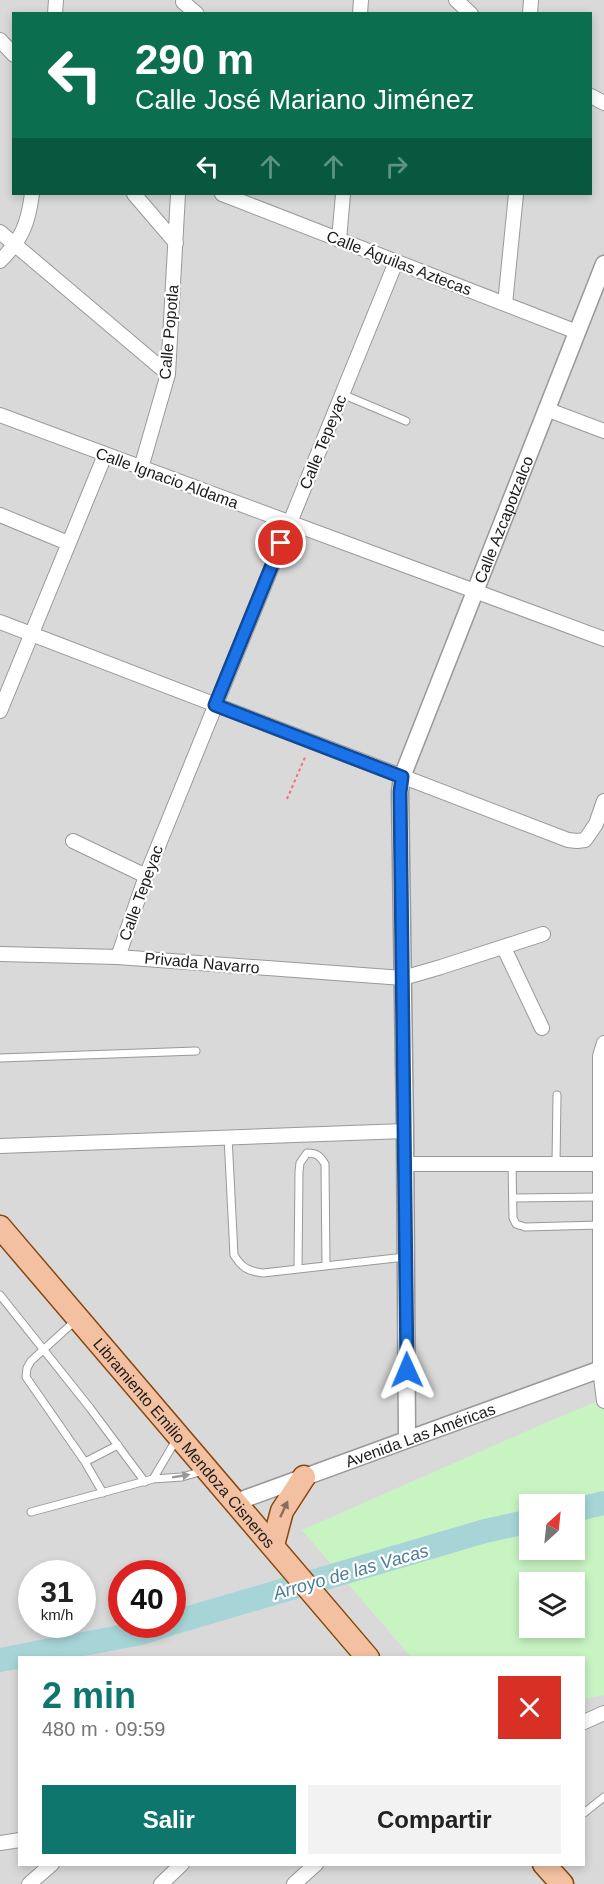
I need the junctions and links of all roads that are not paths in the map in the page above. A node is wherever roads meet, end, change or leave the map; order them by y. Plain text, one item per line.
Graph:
1 (456, 0) edge
2 (469, 12) edge
3 (0, 40) edge
4 (12, 53) edge
5 (32, 195) edge
6 (135, 195) edge
7 (178, 195) edge
8 (225, 195) edge
9 (344, 195) edge
10 (516, 195) edge
11 (0, 232) edge
12 (339, 240) junction
13 (176, 243) junction
14 (15, 245) junction
15 (0, 261) edge
16 (396, 262) junction
17 (604, 264) edge
18 (505, 304) junction
19 (577, 332) junction
20 (168, 374) junction
21 (342, 394) junction
22 (546, 409) junction
23 (0, 415) edge
24 (406, 421) dead end
25 (604, 431) edge
26 (105, 455) junction
27 (141, 468) junction
28 (0, 515) edge
29 (290, 523) junction
30 (68, 543) junction
31 (474, 592) junction
32 (0, 622) edge
33 (32, 634) junction
34 (604, 639) edge
35 (215, 705) junction
36 (0, 711) edge
37 (402, 777) junction
38 (604, 801) edge
39 (73, 841) dead end
40 (146, 876) junction
41 (543, 934) dead end
42 (504, 948) junction
43 (0, 954) edge
44 (118, 957) junction
45 (403, 978) junction
46 (542, 1028) dead end
47 (604, 1043) edge
48 (196, 1051) dead end
49 (0, 1058) edge
50 (557, 1095) dead end
51 (405, 1131) junction
52 (228, 1137) junction
53 (0, 1146) edge
54 (405, 1164) junction
55 (512, 1164) junction
56 (556, 1164) junction
57 (602, 1164) edge
58 (600, 1197) junction
59 (513, 1198) junction
60 (600, 1225) junction
61 (2, 1232) edge
62 (406, 1257) junction
63 (326, 1266) junction
64 (298, 1269) junction
65 (0, 1295) edge
66 (78, 1318) junction
67 (43, 1349) junction
68 (602, 1369) edge
69 (604, 1401) edge
70 (179, 1435) junction
71 (407, 1438) junction
72 (118, 1445) junction
73 (85, 1462) junction
74 (208, 1469) junction
75 (304, 1477) junction
76 (153, 1479) junction
77 (145, 1482) junction
78 (103, 1493) junction
79 (236, 1502) junction
80 (31, 1512) dead end
81 (273, 1545) junction
82 (366, 1656) edge
83 (604, 1713) edge
84 (585, 1722) edge
85 (604, 1797) edge
86 (585, 1812) edge
87 (18, 1840) edge
88 (0, 1843) edge
89 (50, 1866) edge
90 (180, 1866) edge
91 (314, 1866) edge
92 (546, 1866) edge
93 (29, 1884) edge
94 (161, 1884) edge
95 (294, 1884) edge
96 (562, 1884) edge

1 - 2 street
3 - 4 street
5 - 14 street
6 - 13 street
7 - 13 street, Calle Popotla
8 - 12 street, Calle Águilas Aztecas
9 - 12 street
10 - 18 street
11 - 14 street
12 - 16 street, Calle Águilas Aztecas
13 - 20 street, Calle Popotla
14 - 15 street
14 - 20 street
16 - 18 street, Calle Águilas Aztecas
16 - 21 street, Calle Tepeyac
17 - 19 street, Calle Azcapotzalco
18 - 19 street, Calle Águilas Aztecas
19 - 22 street, Calle Azcapotzalco
20 - 27 street, Calle Popotla
21 - 24 lane
21 - 29 street, Calle Tepeyac
22 - 25 street
22 - 31 street, Calle Azcapotzalco
23 - 26 street, Calle Ignacio Aldama
26 - 27 street, Calle Ignacio Aldama
26 - 30 street
27 - 29 street, Calle Ignacio Aldama
28 - 30 street
29 - 31 street, Calle Ignacio Aldama
29 - 35 street, Calle Tepeyac
30 - 33 street
31 - 34 street, Calle Ignacio Aldama
31 - 37 street, Calle Azcapotzalco
32 - 33 street
33 - 35 street
33 - 36 street
35 - 37 street
35 - 40 street, Calle Tepeyac
37 - 38 street
37 - 45 street, Calle Azcapotzalco
39 - 40 street
40 - 44 street, Calle Tepeyac
41 - 42 street
42 - 45 street
42 - 46 street
43 - 44 street, Privada Navarro
44 - 45 street, Privada Navarro
45 - 51 street, Calle Azcapotzalco
47 - 57 street
48 - 49 lane
50 - 56 lane
51 - 52 street
51 - 54 street, Calle Azcapotzalco
52 - 53 street
52 - 64 lane
54 - 55 street
54 - 62 street, Calle Azcapotzalco
55 - 56 street
55 - 59 lane
56 - 57 street
57 - 58 street
58 - 59 lane
58 - 60 street
59 - 60 lane
60 - 68 street
61 - 66 main road, Libramiento Emilio Mendoza Cisneros
62 - 63 lane
62 - 71 street, Calle Azcapotzalco
63 - 64 lane
63 - 64 lane
65 - 67 lane
66 - 67 lane
66 - 70 main road, Libramiento Emilio Mendoza Cisneros
67 - 72 lane
67 - 73 lane
68 - 69 street
68 - 71 street, Avenida Las Américas
70 - 74 main road, Libramiento Emilio Mendoza Cisneros
70 - 76 lane
71 - 75 street, Avenida Las Américas
72 - 73 lane
72 - 77 lane
73 - 78 lane
76 -> 74 lane
74 - 79 main road, Libramiento Emilio Mendoza Cisneros
75 - 79 street, Avenida Las Américas
81 -> 75 main road
76 - 77 lane
77 - 78 lane
78 - 80 lane
79 - 81 main road, Libramiento Emilio Mendoza Cisneros
81 - 82 main road, Libramiento Emilio Mendoza Cisneros
83 - 84 street
85 - 86 lane
87 - 88 street
89 - 93 street
90 - 94 street
91 - 95 street
92 - 96 main road

